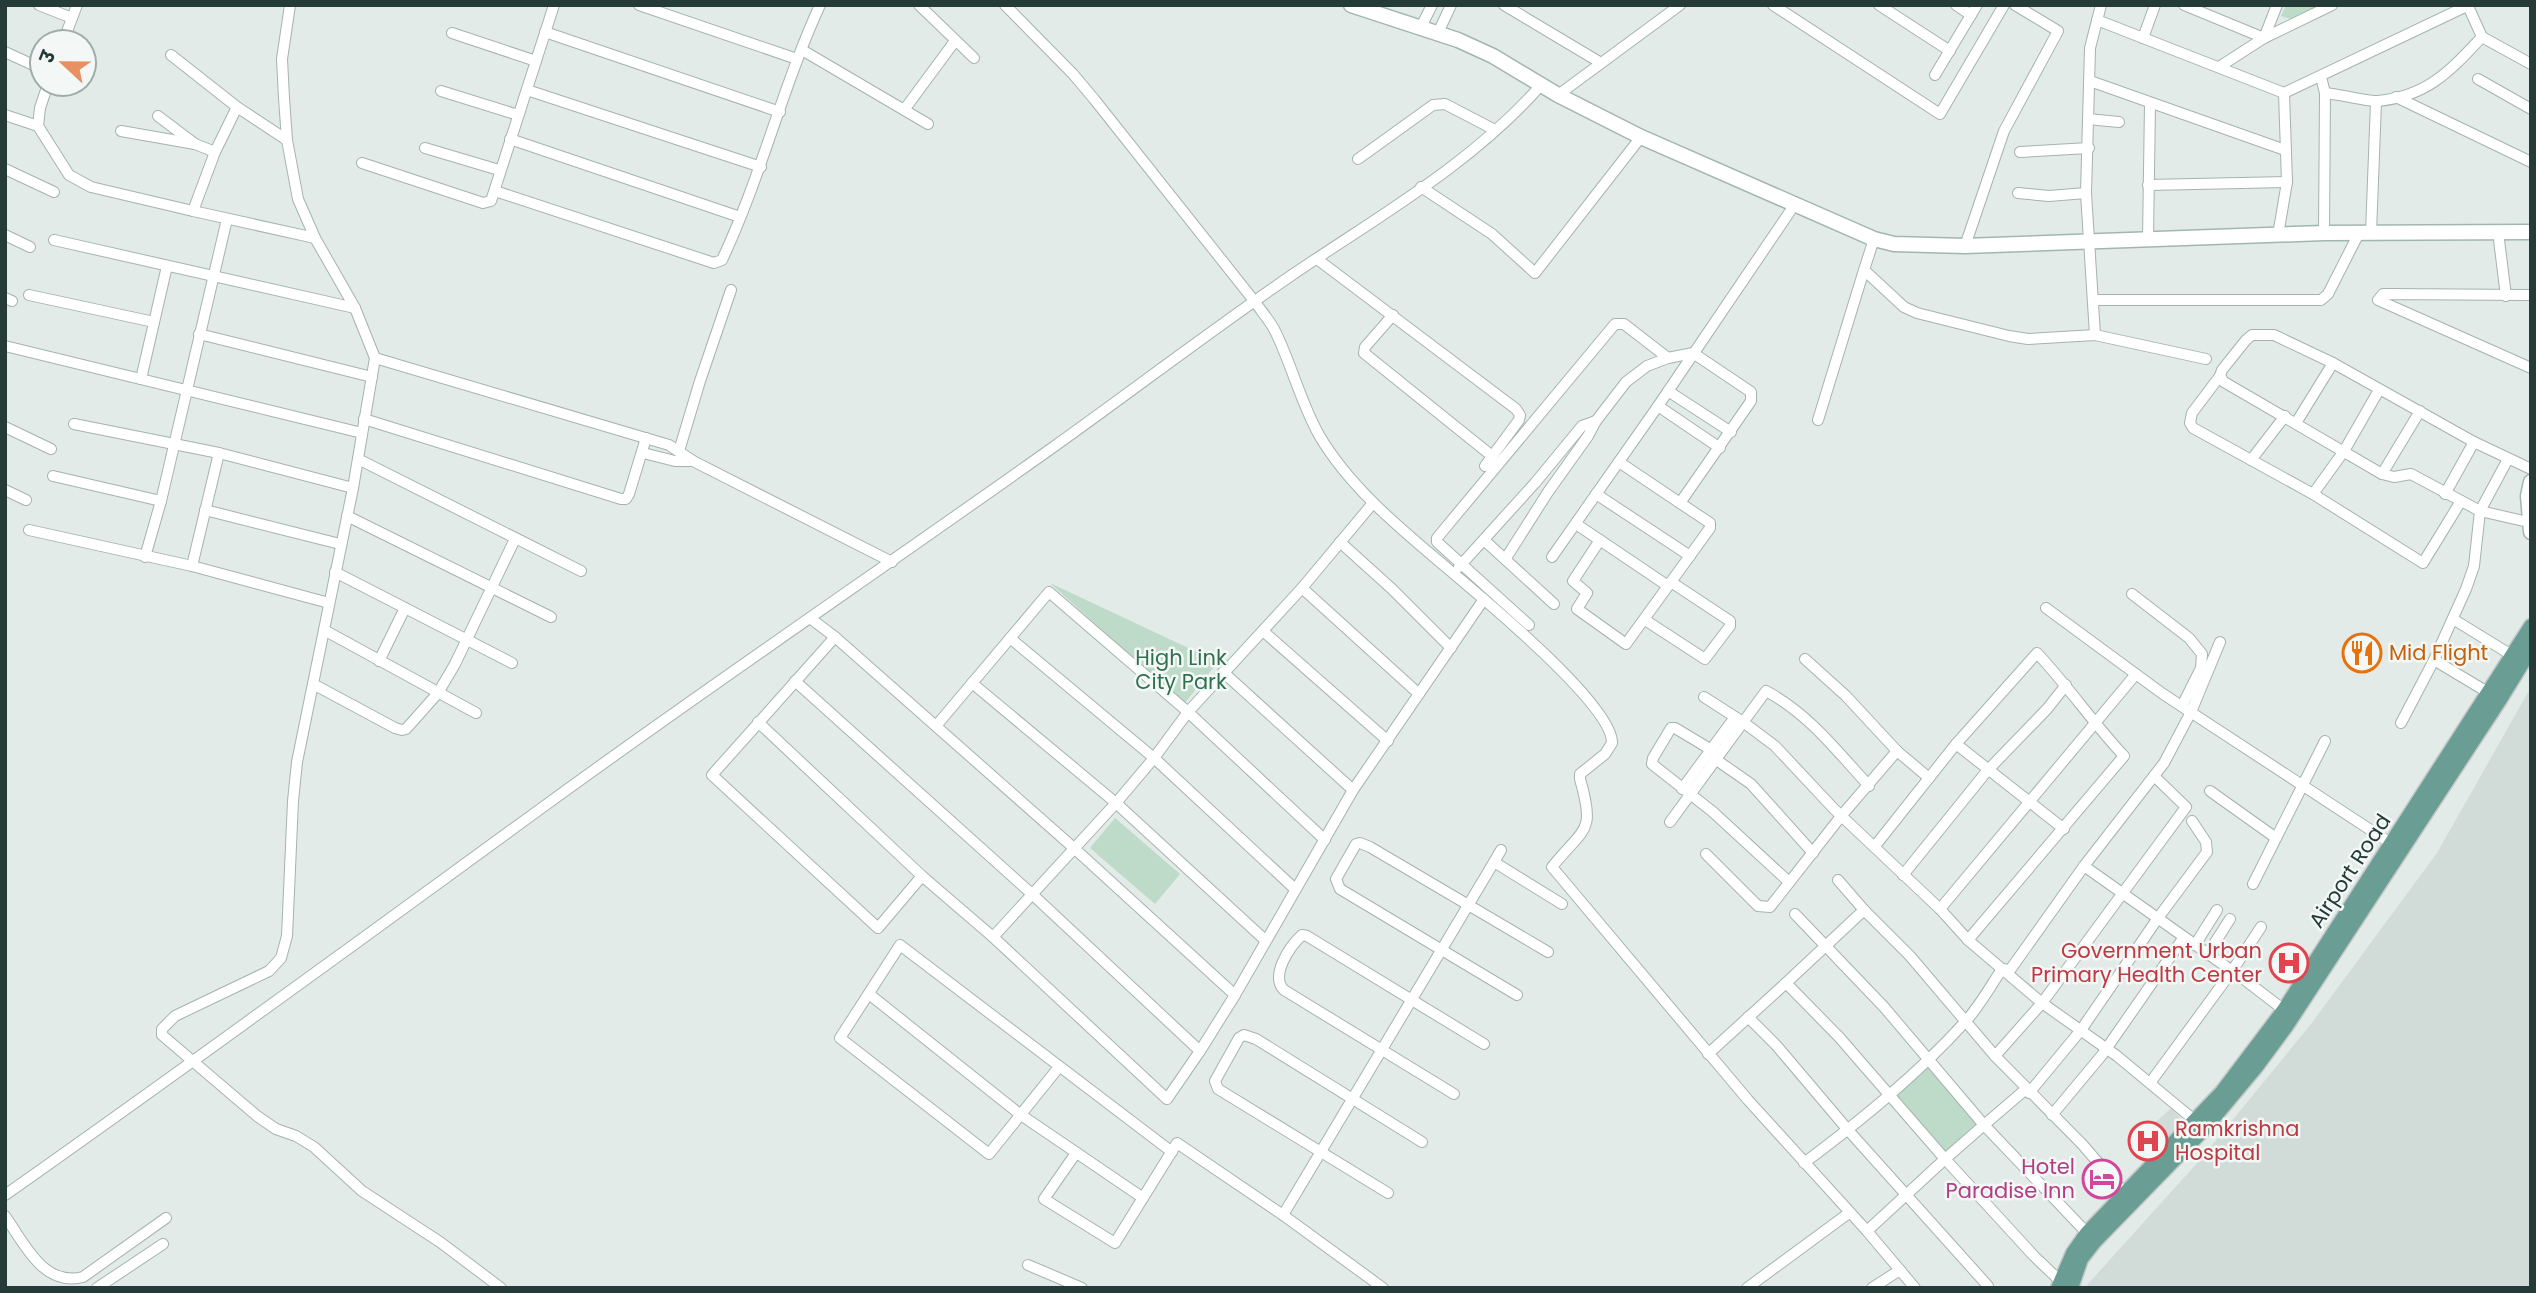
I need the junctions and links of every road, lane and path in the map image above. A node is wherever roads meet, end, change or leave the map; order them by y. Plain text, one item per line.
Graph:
1 (39, 5) edge
2 (77, 5) edge
3 (290, 5) edge
4 (639, 5) edge
5 (919, 5) edge
6 (1005, 5) edge
7 (1351, 5) edge
8 (1432, 5) edge
9 (1451, 5) edge
10 (1504, 5) edge
11 (1773, 5) edge
12 (1879, 5) edge
13 (1956, 5) edge
14 (2004, 5) edge
15 (2015, 5) edge
16 (2101, 5) edge
17 (2155, 5) edge
18 (2184, 5) edge
19 (2277, 5) edge
20 (2332, 5) edge
21 (2468, 5) edge
22 (551, 6) edge
23 (818, 6) edge
24 (1673, 7) edge
25 (1384, 9) edge
26 (1974, 10) edge
27 (72, 19) junction
28 (2097, 20) junction
29 (1421, 27) junction
30 (68, 28) edge
31 (545, 32) junction
32 (452, 33) dead end
33 (1438, 33) junction
34 (2482, 37) junction
35 (2143, 38) junction
36 (2264, 38) junction
37 (955, 41) junction
38 (1950, 51) junction
39 (5, 52) edge
40 (170, 55) dead end
41 (800, 55) junction
42 (974, 58) dead end
43 (536, 61) junction
44 (28, 63) edge
45 (1601, 63) junction
46 (2531, 64) edge
47 (2219, 67) junction
48 (1936, 75) dead end
49 (2321, 77) junction
50 (2478, 79) dead end
51 (2090, 81) junction
52 (1541, 85) junction
53 (527, 90) junction
54 (441, 91) dead end
55 (2284, 93) junction
56 (2325, 93) junction
57 (1558, 95) junction
58 (2395, 97) junction
59 (43, 98) edge
60 (2376, 102) junction
61 (2150, 104) junction
62 (237, 107) junction
63 (2531, 109) edge
64 (904, 110) junction
65 (780, 112) junction
66 (518, 115) junction
67 (5, 116) edge
68 (158, 116) dead end
69 (2088, 119) junction
70 (2119, 122) dead end
71 (928, 124) dead end
72 (38, 126) junction
73 (1495, 130) junction
74 (121, 131) dead end
75 (1641, 137) junction
76 (510, 139) junction
77 (287, 140) junction
78 (195, 144) junction
79 (425, 148) dead end
80 (2089, 148) junction
81 (2285, 150) junction
82 (215, 152) junction
83 (2020, 152) dead end
84 (1358, 159) dead end
85 (2531, 162) edge
86 (362, 163) dead end
87 (761, 167) junction
88 (5, 169) edge
89 (499, 170) junction
90 (2287, 181) junction
91 (2148, 185) junction
92 (1421, 187) junction
93 (495, 191) junction
94 (54, 192) dead end
95 (2086, 193) junction
96 (2018, 194) dead end
97 (1795, 204) junction
98 (193, 211) junction
99 (740, 217) junction
100 (227, 219) junction
101 (2498, 232) junction
102 (2531, 232) edge
103 (2324, 233) junction
104 (2365, 233) junction
105 (5, 235) edge
106 (2278, 235) junction
107 (315, 238) junction
108 (1874, 239) junction
109 (2148, 239) junction
110 (54, 240) dead end
111 (2090, 241) junction
112 (1965, 246) junction
113 (30, 247) dead end
114 (1317, 259) junction
115 (167, 266) junction
116 (1864, 271) junction
117 (213, 277) junction
118 (731, 290) dead end
119 (29, 295) dead end
120 (2531, 295) edge
121 (2506, 296) junction
122 (2094, 300) junction
123 (1255, 302) junction
124 (355, 308) junction
125 (1393, 315) junction
126 (154, 322) junction
127 (199, 334) junction
128 (2095, 335) junction
129 (5, 346) edge
130 (1693, 353) junction
131 (375, 358) junction
132 (1668, 358) junction
133 (2206, 359) dead end
134 (2333, 363) junction
135 (2529, 364) edge
136 (2220, 376) junction
137 (372, 377) junction
138 (141, 379) junction
139 (186, 390) junction
140 (2379, 390) junction
141 (1668, 391) junction
142 (1658, 407) junction
143 (2420, 411) junction
144 (2285, 416) junction
145 (364, 419) junction
146 (1818, 420) dead end
147 (1596, 421) junction
148 (2296, 423) junction
149 (74, 424) dead end
150 (5, 427) edge
151 (1731, 432) junction
152 (362, 433) junction
153 (646, 438) junction
154 (2474, 442) junction
155 (173, 445) junction
156 (1720, 447) junction
157 (51, 449) dead end
158 (679, 451) junction
159 (2344, 451) junction
160 (219, 453) junction
161 (643, 453) junction
162 (1492, 456) junction
163 (358, 459) junction
164 (2508, 459) junction
165 (2251, 460) junction
166 (693, 461) junction
167 (1619, 462) junction
168 (1485, 466) dead end
169 (2531, 469) edge
170 (2382, 474) junction
171 (53, 476) dead end
172 (2531, 482) edge
173 (1535, 483) junction
174 (353, 488) junction
175 (5, 490) edge
176 (1548, 492) junction
177 (1596, 494) junction
178 (2313, 494) junction
179 (2445, 494) junction
180 (26, 500) dead end
181 (161, 501) junction
182 (2461, 501) junction
183 (1373, 503) junction
184 (1680, 503) junction
185 (205, 510) junction
186 (2480, 511) junction
187 (347, 516) junction
188 (1576, 524) junction
189 (2530, 527) edge
190 (29, 530) dead end
191 (515, 539) junction
192 (1484, 540) junction
193 (1600, 540) junction
194 (1340, 542) junction
195 (340, 544) junction
196 (1552, 556) dead end
197 (1690, 556) junction
198 (145, 557) junction
199 (1506, 558) junction
200 (892, 562) junction
201 (1462, 564) junction
202 (192, 566) junction
203 (581, 571) dead end
204 (335, 572) junction
205 (1454, 573) junction
206 (1670, 584) junction
207 (493, 588) junction
208 (1301, 588) junction
209 (2132, 594) dead end
210 (1484, 599) junction
211 (329, 603) junction
212 (1554, 604) dead end
213 (405, 608) junction
214 (2046, 608) dead end
215 (551, 617) dead end
216 (810, 618) junction
217 (2453, 619) junction
218 (1645, 620) junction
219 (1529, 625) dead end
220 (2531, 626) edge
221 (324, 630) junction
222 (1263, 631) junction
223 (835, 637) junction
224 (1010, 638) junction
225 (467, 640) junction
226 (2220, 642) dead end
227 (1451, 648) junction
228 (2531, 649) edge
229 (2512, 656) junction
230 (1805, 659) dead end
231 (2434, 660) junction
232 (379, 661) junction
233 (512, 663) dead end
234 (1223, 673) junction
235 (2136, 674) junction
236 (795, 681) junction
237 (972, 683) junction
238 (313, 684) junction
239 (2066, 685) junction
240 (438, 693) junction
241 (2489, 693) junction
242 (1419, 694) junction
243 (1704, 697) dead end
244 (2182, 706) junction
245 (476, 712) dead end
246 (1188, 712) junction
247 (2192, 712) junction
248 (1739, 720) junction
249 (758, 722) junction
250 (2401, 723) dead end
251 (2094, 724) junction
252 (936, 726) junction
253 (1388, 741) junction
254 (2325, 741) dead end
255 (1956, 744) junction
256 (1710, 749) junction
257 (1897, 751) junction
258 (1154, 758) junction
259 (1715, 759) junction
260 (1987, 771) junction
261 (2154, 776) junction
262 (1929, 778) junction
263 (2303, 784) junction
264 (1869, 786) junction
265 (1353, 790) junction
266 (2210, 791) dead end
267 (1687, 792) junction
268 (2028, 801) junction
269 (1116, 803) junction
270 (1842, 815) junction
271 (2192, 821) dead end
272 (1670, 822) dead end
273 (2064, 828) junction
274 (2276, 838) junction
275 (1325, 840) junction
276 (2392, 844) junction
277 (1875, 846) junction
278 (1075, 849) junction
279 (1501, 850) dead end
280 (1813, 853) junction
281 (1706, 855) dead end
282 (1494, 862) junction
283 (2084, 866) junction
284 (1903, 875) junction
285 (922, 876) junction
286 (1838, 880) dead end
287 (1790, 882) junction
288 (2253, 884) dead end
289 (1295, 889) junction
290 (2121, 892) junction
291 (1033, 895) junction
292 (1562, 904) dead end
293 (1469, 906) junction
294 (1940, 909) junction
295 (1864, 910) junction
296 (2217, 910) dead end
297 (1795, 914) dead end
298 (2158, 918) junction
299 (2230, 919) dead end
300 (2261, 927) dead end
301 (993, 937) junction
302 (2184, 937) junction
303 (1265, 940) junction
304 (1968, 940) junction
305 (2195, 945) junction
306 (1826, 946) junction
307 (1443, 949) junction
308 (1548, 952) dead end
309 (2207, 955) junction
310 (2002, 969) junction
311 (2232, 971) junction
312 (1786, 983) junction
313 (869, 994) junction
314 (1235, 995) junction
315 (1517, 995) dead end
316 (1413, 999) junction
317 (2042, 1003) junction
318 (2284, 1010) junction
319 (1748, 1017) junction
320 (1967, 1020) junction
321 (2081, 1030) junction
322 (1484, 1044) dead end
323 (2106, 1048) junction
324 (1383, 1050) junction
325 (1200, 1051) junction
326 (1709, 1054) junction
327 (1995, 1056) junction
328 (1928, 1059) junction
329 (193, 1063) junction
330 (1059, 1067) junction
331 (2150, 1083) junction
332 (2028, 1091) junction
333 (1454, 1094) dead end
334 (1889, 1094) junction
335 (1352, 1099) junction
336 (1021, 1115) junction
337 (2052, 1115) junction
338 (2200, 1124) junction
339 (1984, 1125) junction
340 (1848, 1130) junction
341 (1422, 1142) dead end
342 (1321, 1151) junction
343 (1172, 1152) junction
344 (1076, 1153) junction
345 (1945, 1159) junction
346 (1804, 1163) junction
347 (1388, 1193) dead end
348 (2125, 1194) junction
349 (5, 1195) edge
350 (1906, 1195) junction
351 (1143, 1198) junction
352 (1849, 1213) junction
353 (1283, 1215) junction
354 (5, 1216) edge
355 (166, 1218) dead end
356 (1867, 1231) junction
357 (2087, 1233) junction
358 (163, 1244) dead end
359 (1028, 1265) dead end
360 (1900, 1270) junction
361 (2063, 1285) edge
362 (1989, 1286) edge
363 (97, 1288) edge
364 (501, 1288) edge
365 (1082, 1288) edge
366 (1383, 1288) edge
367 (1747, 1288) edge
368 (1872, 1288) edge
369 (1915, 1288) edge

1 - 27 street
2 - 27 street
3 - 77 street
4 - 41 street
5 - 37 street
6 - 123 street
7 - 25 street
8 - 29 street
9 - 33 street
10 - 45 street
11 - 14 street
12 - 38 street
13 - 26 street
15 - 112 street
16 - 28 street
17 - 35 street
18 - 36 street
19 - 36 street
20 - 36 street
21 - 34 street
21 - 49 street
22 - 31 street
23 - 41 street
24 - 45 street
25 - 29 street
26 - 38 street
27 - 30 street
28 - 35 street
28 - 51 street
29 - 33 street
31 - 43 street
31 - 65 street
32 - 43 street
33 - 52 street
34 - 46 street
34 - 58 street
35 - 47 street
36 - 47 street
37 - 42 street
37 - 64 street
38 - 48 street
39 - 44 street
40 - 62 street
41 - 64 street
41 - 65 street
43 - 53 street
45 - 57 street
47 - 55 street
49 - 55 street
49 - 56 street
50 - 63 street
51 - 61 street
51 - 69 street
52 - 57 street
52 - 73 street
53 - 66 street
53 - 87 street
54 - 66 street
55 - 81 street
56 - 60 street
56 - 103 street
57 - 75 street
58 - 60 street
58 - 85 street
59 - 72 street
60 - 104 street
61 - 81 street
61 - 91 street
62 - 77 street
62 - 82 street
64 - 71 street
65 - 87 street
66 - 76 street
67 - 72 street
68 - 78 street
69 - 70 street
69 - 80 street
72 - 98 street
73 - 84 street
73 - 92 street
74 - 78 street
75 - 92 street
75 - 97 street
76 - 89 street
76 - 99 street
77 - 107 street
78 - 82 street
79 - 89 street
80 - 83 street
80 - 95 street
81 - 90 street
82 - 98 street
86 - 93 street
87 - 99 street
88 - 94 street
89 - 93 street
90 - 91 street
90 - 106 street
91 - 109 street
92 - 114 street
93 - 99 street
95 - 96 street
95 - 111 street
97 - 108 street
97 - 130 street
98 - 100 street
100 - 107 street
100 - 117 street
101 - 102 street
101 - 104 street
101 - 121 street
103 - 104 street
103 - 106 street
104 - 122 street
105 - 113 street
106 - 109 street
107 - 124 street
108 - 112 street
108 - 116 street
109 - 111 street
110 - 115 street
111 - 112 street
111 - 122 street
114 - 123 street
114 - 125 street
115 - 117 street
115 - 126 street
116 - 128 street
116 - 146 street
117 - 124 street
117 - 127 street
118 - 158 street
119 - 126 street
120 - 121 street
121 - 135 street
122 - 128 street
123 - 183 street
123 - 200 street
124 - 131 street
125 - 162 street
125 - 162 street
126 - 138 street
127 - 137 street
127 - 139 street
128 - 133 street
129 - 138 street
130 - 132 street
130 - 141 street
130 - 151 street
131 - 137 street
131 - 153 street
132 - 147 street
132 - 201 street
134 - 136 street
134 - 140 street
134 - 148 street
136 - 144 street
136 - 165 street
137 - 145 street
138 - 139 street
139 - 152 street
139 - 155 street
140 - 143 street
140 - 159 street
141 - 142 street
141 - 151 street
142 - 156 street
142 - 167 street
143 - 154 street
143 - 170 street
144 - 148 street
144 - 165 street
145 - 152 street
145 - 161 street
147 - 173 street
147 - 176 street
148 - 159 street
149 - 155 street
150 - 157 street
151 - 156 street
152 - 163 street
153 - 158 street
153 - 161 street
154 - 164 street
154 - 179 street
155 - 160 street
155 - 181 street
156 - 184 street
158 - 166 street
159 - 170 street
159 - 178 street
160 - 174 street
160 - 185 street
161 - 166 street
162 - 168 street
163 - 174 street
163 - 191 street
164 - 169 street
164 - 186 street
165 - 178 street
166 - 200 street
167 - 177 street
167 - 184 street
170 - 179 street
171 - 181 street
172 - 189 street
173 - 176 street
173 - 192 street
174 - 187 street
175 - 180 street
176 - 199 street
177 - 188 street
177 - 197 street
178 - 182 street
179 - 182 street
181 - 198 street
182 - 186 street
183 - 194 street
183 - 205 street
184 - 197 street
185 - 195 street
185 - 202 street
186 - 189 street
186 - 217 street
187 - 195 street
187 - 207 street
188 - 193 street
188 - 196 street
190 - 198 street
191 - 203 street
191 - 207 street
192 - 199 street
192 - 201 street
193 - 206 street
193 - 218 street
194 - 208 street
194 - 227 street
195 - 204 street
197 - 206 street
198 - 202 street
199 - 212 street
200 - 216 street
201 - 205 street
201 - 219 street
202 - 211 street
204 - 211 street
204 - 213 street
205 - 210 street
206 - 218 street
206 - 218 street
207 - 215 street
207 - 225 street
208 - 222 street
208 - 242 street
209 - 244 street
210 - 227 street
210 - 326 street
211 - 221 street
213 - 225 street
213 - 232 street
214 - 235 street
216 - 223 street
216 - 329 street
217 - 229 street
217 - 231 street
220 - 229 main road, Airport Road
221 - 232 street
221 - 238 street
222 - 234 street
222 - 253 street
223 - 236 street
223 - 252 street
224 - 237 street
224 - 246 street
224 - 258 street
225 - 233 street
225 - 240 street
226 - 247 street
227 - 242 street
228 - 338 main road, Airport Road
229 - 241 main road, Airport Road
230 - 257 street
231 - 241 street
231 - 250 street
232 - 240 street
234 - 246 street
234 - 265 street
235 - 244 street
235 - 251 street
236 - 249 street
236 - 291 street
237 - 252 street
237 - 269 street
238 - 240 street
238 - 329 street
239 - 251 street
239 - 255 street
239 - 260 street
240 - 245 street
241 - 276 main road, Airport Road
242 - 253 street
243 - 248 street
244 - 247 street
246 - 258 street
246 - 275 street
247 - 261 street
247 - 263 street
248 - 256 street
248 - 259 street
248 - 264 street
248 - 270 street
249 - 285 street
249 - 285 street
251 - 268 street
251 - 273 street
252 - 278 street
253 - 265 street
254 - 263 street
255 - 260 street
255 - 262 street
256 - 267 street
256 - 267 street
257 - 262 street
257 - 264 street
258 - 269 street
258 - 289 street
259 - 267 street
259 - 280 street
260 - 268 street
260 - 284 street
261 - 283 street
261 - 290 street
262 - 277 street
263 - 274 street
263 - 276 street
264 - 270 street
265 - 275 street
266 - 274 street
267 - 272 street
267 - 287 street
268 - 273 street
268 - 294 street
269 - 278 street
269 - 303 street
270 - 277 street
270 - 280 street
271 - 298 street
273 - 304 street
274 - 288 street
275 - 289 street
276 - 318 main road, Airport Road
277 - 284 street
278 - 291 street
278 - 314 street
279 - 282 street
280 - 287 street
281 - 287 street
282 - 292 street
282 - 293 street
283 - 290 street
283 - 310 street
284 - 294 street
285 - 301 street
286 - 295 street
289 - 303 street
290 - 298 street
290 - 317 street
291 - 301 street
291 - 325 street
293 - 307 street
293 - 307 street
293 - 308 street
294 - 304 street
295 - 306 street
295 - 320 street
296 - 305 street
297 - 306 street
298 - 302 street
298 - 321 street
299 - 309 street
300 - 311 street
301 - 325 street
302 - 305 street
302 - 323 street
303 - 314 street
304 - 310 street
305 - 309 street
306 - 312 street
306 - 328 street
307 - 315 street
307 - 316 street
309 - 311 street
310 - 317 street
310 - 320 street
311 - 318 street
311 - 331 street
312 - 319 street
312 - 334 street
313 - 330 street
313 - 336 street
313 - 336 street
314 - 325 street
316 - 322 street
316 - 324 street
316 - 324 street
317 - 321 street
317 - 327 street
318 - 338 main road, Airport Road
319 - 326 street
319 - 340 street
320 - 327 street
320 - 328 street
321 - 323 street
321 - 332 street
323 - 331 street
323 - 337 street
324 - 333 street
324 - 335 street
326 - 346 street
327 - 332 street
328 - 334 street
328 - 339 street
329 - 349 street
329 - 364 street
330 - 336 street
330 - 343 street
331 - 338 street
332 - 337 street
332 - 339 street
334 - 340 street
334 - 345 street
335 - 341 street
335 - 342 street
335 - 342 street
336 - 344 street
337 - 348 street
338 - 348 main road, Airport Road
338 - 361 main road, Airport Road
339 - 345 street
339 - 357 street
340 - 346 street
340 - 350 street
342 - 347 street
342 - 353 street
343 - 351 street
343 - 353 street
344 - 351 street
344 - 351 street
345 - 350 street
345 - 361 street
346 - 352 street
348 - 357 main road, Airport Road
350 - 356 street
350 - 362 street
352 - 356 street
352 - 367 street
353 - 366 street
354 - 355 street
356 - 360 street
357 - 361 main road, Airport Road
358 - 363 street
359 - 365 street
360 - 368 street
360 - 369 street

